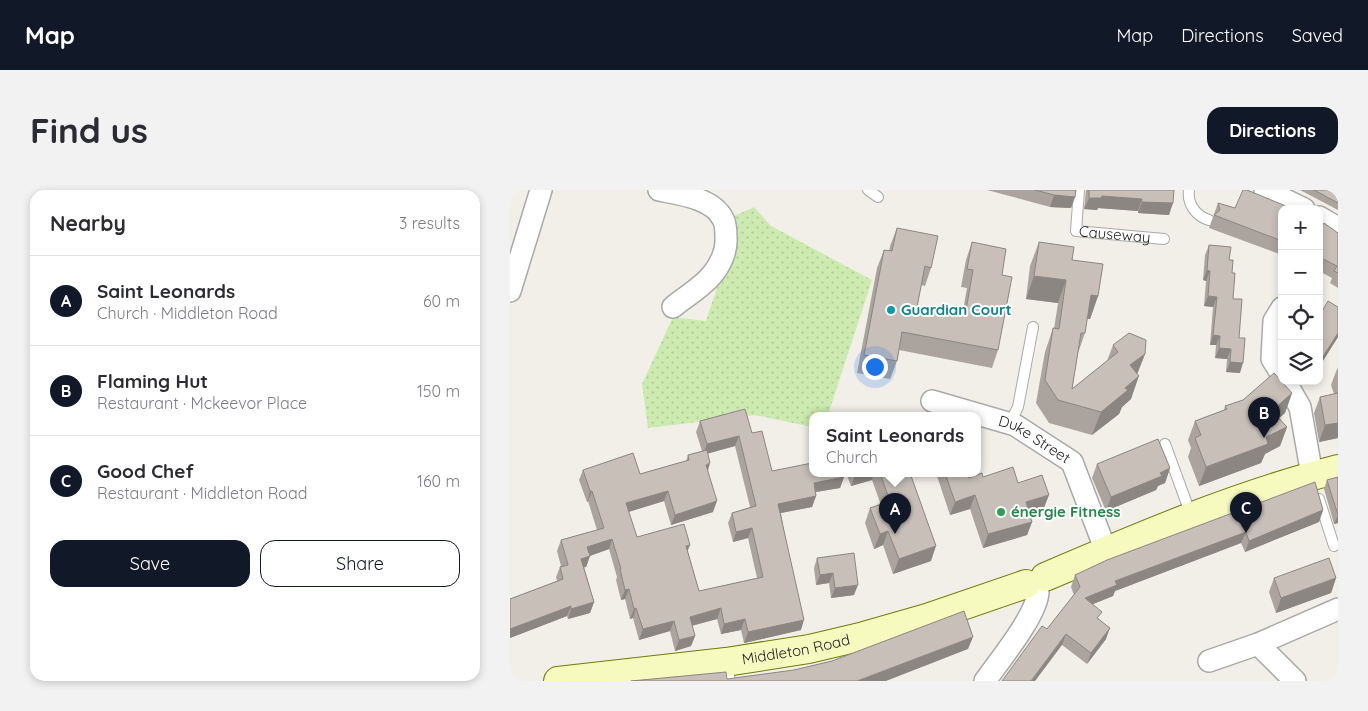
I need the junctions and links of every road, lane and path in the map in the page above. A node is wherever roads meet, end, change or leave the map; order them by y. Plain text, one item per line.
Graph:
1 (542, 190) edge
2 (659, 190) edge
3 (868, 190) edge
4 (1079, 190) edge
5 (1190, 190) edge
6 (1265, 190) edge
7 (878, 197) dead end
8 (1296, 205) edge
9 (1323, 219) edge
10 (1209, 220) dead end
11 (1338, 228) edge
12 (1164, 239) dead end
13 (510, 291) edge
14 (672, 307) dead end
15 (1278, 314) edge
16 (1033, 327) dead end
17 (1278, 369) edge
18 (1287, 385) edge
19 (932, 401) dead end
20 (971, 412) edge
21 (981, 415) edge
22 (1010, 423) junction
23 (1165, 444) dead end
24 (1338, 469) edge
25 (1315, 484) junction
26 (1192, 516) junction
27 (1334, 546) dead end
28 (1106, 551) junction
29 (1036, 584) junction
30 (1338, 609) edge
31 (1258, 644) junction
32 (1209, 661) dead end
33 (728, 672) edge
34 (558, 681) edge
35 (985, 681) edge
36 (1295, 681) edge

1 - 13 street
2 - 14 street
3 - 7 lane
4 - 12 lane, Causeway
5 - 10 lane
6 - 8 street
9 - 11 street
15 - 17 street
16 - 22 lane
18 - 25 street
19 - 20 street, Duke Street
21 - 22 street, Duke Street
22 - 28 street, Duke Street
23 - 26 lane
24 - 25 street, Middleton Road
25 - 26 street, Middleton Road
25 - 27 lane
26 - 28 street, Middleton Road
28 - 29 street, Middleton Road
29 - 33 street, Middleton Road
29 - 35 street
30 - 31 street
31 - 32 street
31 - 36 street
33 - 34 street, Middleton Road

